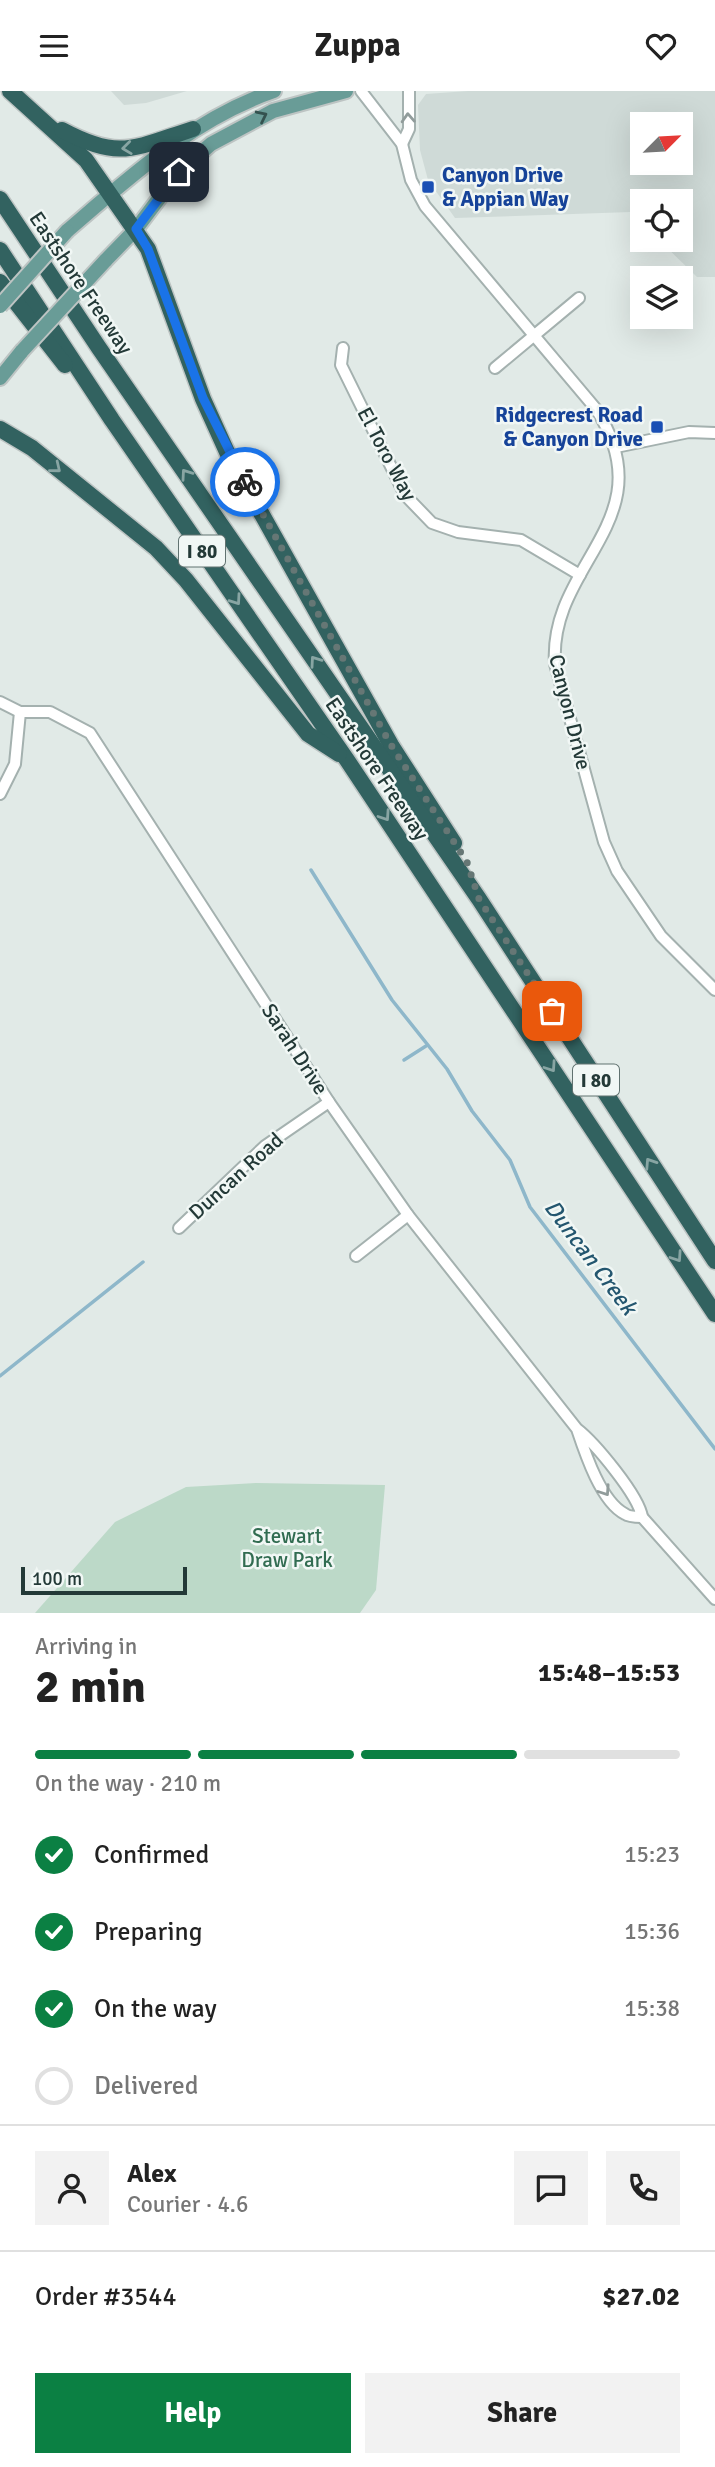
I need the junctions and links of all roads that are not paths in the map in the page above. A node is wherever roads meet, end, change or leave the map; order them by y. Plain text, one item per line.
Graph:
1 (10, 91) edge
2 (274, 91) edge
3 (346, 91) edge
4 (361, 91) edge
5 (409, 91) edge
6 (28, 108) junction
7 (193, 129) junction
8 (402, 144) junction
9 (112, 193) junction
10 (0, 198) edge
11 (136, 229) junction
12 (0, 250) edge
13 (0, 282) edge
14 (579, 298) dead end
15 (0, 306) edge
16 (535, 336) junction
17 (343, 348) dead end
18 (495, 368) dead end
19 (0, 378) edge
20 (112, 420) junction
21 (0, 429) edge
22 (715, 433) edge
23 (616, 447) junction
24 (580, 575) junction
25 (0, 702) edge
26 (20, 712) junction
27 (347, 760) junction
28 (0, 795) edge
29 (479, 899) junction
30 (715, 991) edge
31 (329, 1102) junction
32 (408, 1215) junction
33 (179, 1228) dead end
34 (356, 1256) dead end
35 (715, 1261) edge
36 (715, 1314) edge
37 (577, 1429) junction
38 (642, 1517) junction
39 (715, 1599) edge

1 - 6 highway
2 - 7 main road
11 -> 3 main road
4 - 8 street, Canyon Drive
8 -> 5 street, Canyon Drive
7 -> 6 highway
6 - 9 highway
7 - 9 main road
8 - 16 street, Canyon Drive
9 - 11 highway
9 - 15 main road, bridge
29 -> 10 highway, Eastshore Freeway / I 80
11 - 19 main road, bridge
11 - 29 highway
12 - 20 highway, Eastshore Freeway / I 80
13 - 20 highway
14 - 16 street
16 - 18 street
16 - 23 street, Canyon Drive
17 - 24 street, El Toro Way
20 -> 27 highway, Eastshore Freeway / I 80
21 -> 27 highway
22 - 23 street
23 - 24 street, Canyon Drive
24 - 30 street, Canyon Drive
25 - 26 street, Sarah Drive
26 - 28 street
26 - 31 street, Sarah Drive
27 -> 36 highway, Eastshore Freeway / I 80
35 -> 29 highway, Eastshore Freeway / I 80
31 - 32 street, Sarah Drive
31 - 33 street, Duncan Road
32 - 34 street
32 - 37 street, Sarah Drive
37 - 38 street, Sarah Drive
37 -> 38 street, Sarah Drive
38 - 39 street, Sarah Drive

